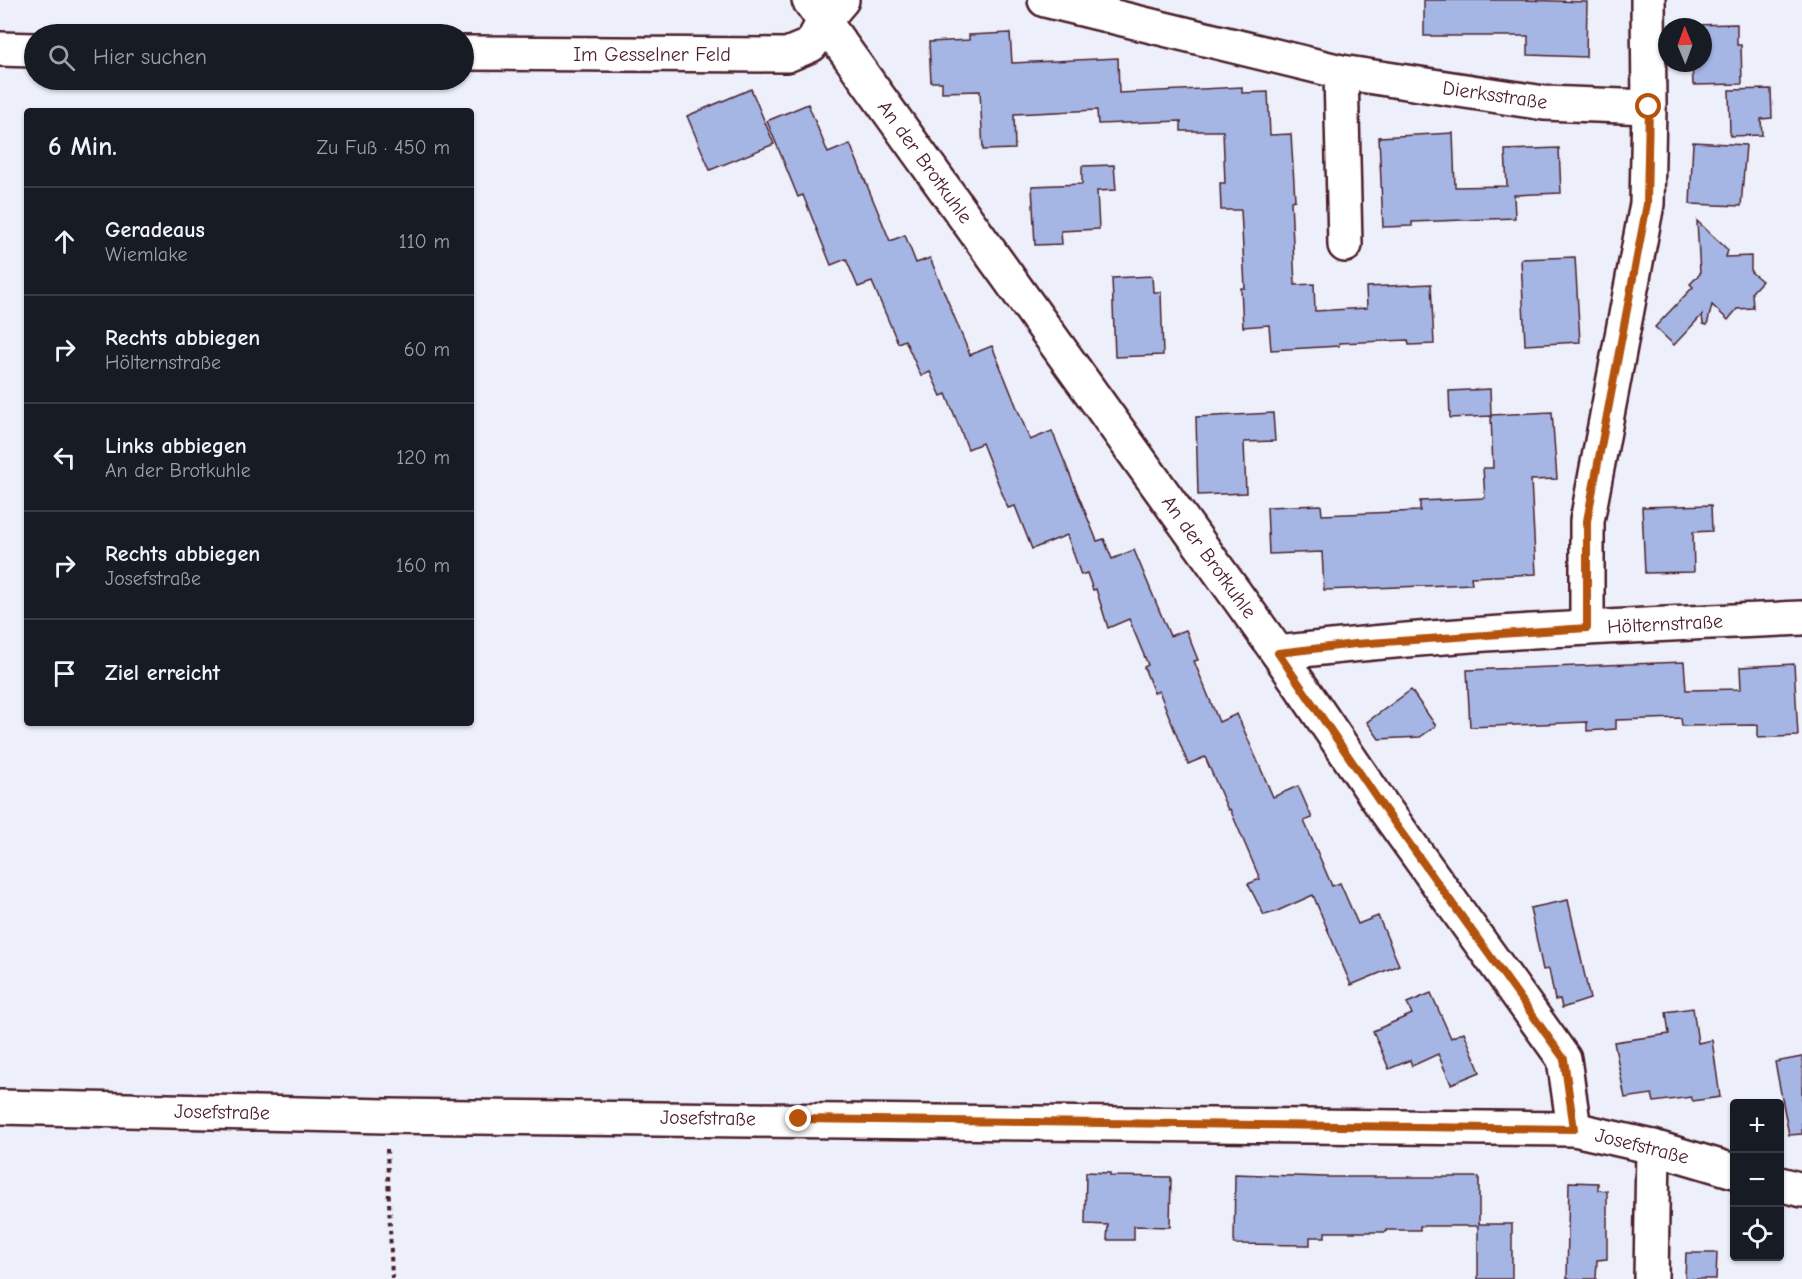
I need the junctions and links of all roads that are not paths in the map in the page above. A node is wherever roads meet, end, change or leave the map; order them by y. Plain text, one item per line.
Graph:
1 (1045, 0) edge
2 (1648, 0) edge
3 (825, 7) edge
4 (0, 49) edge
5 (24, 50) edge
6 (474, 53) edge
7 (1341, 72) junction
8 (1649, 107) junction
9 (1345, 245) dead end
10 (1802, 618) edge
11 (1587, 628) junction
12 (1278, 653) junction
13 (0, 1107) edge
14 (1574, 1129) junction
15 (1653, 1147) junction
16 (1730, 1170) edge
17 (1784, 1185) edge
18 (1802, 1190) edge
19 (1651, 1279) edge

1 - 7 street, Dierksstraße
2 - 8 street
3 - 6 street, Im Gesselner Feld
3 - 12 street, An der Brotkuhle
4 - 5 street
7 - 8 street, Dierksstraße
7 - 9 street
8 - 11 street
10 - 11 street, Hölternstraße
11 - 12 street, Hölternstraße
12 - 14 street, An der Brotkuhle
13 - 14 street, Josefstraße
14 - 15 street, Josefstraße
15 - 16 street, Josefstraße
15 - 19 street
17 - 18 street

